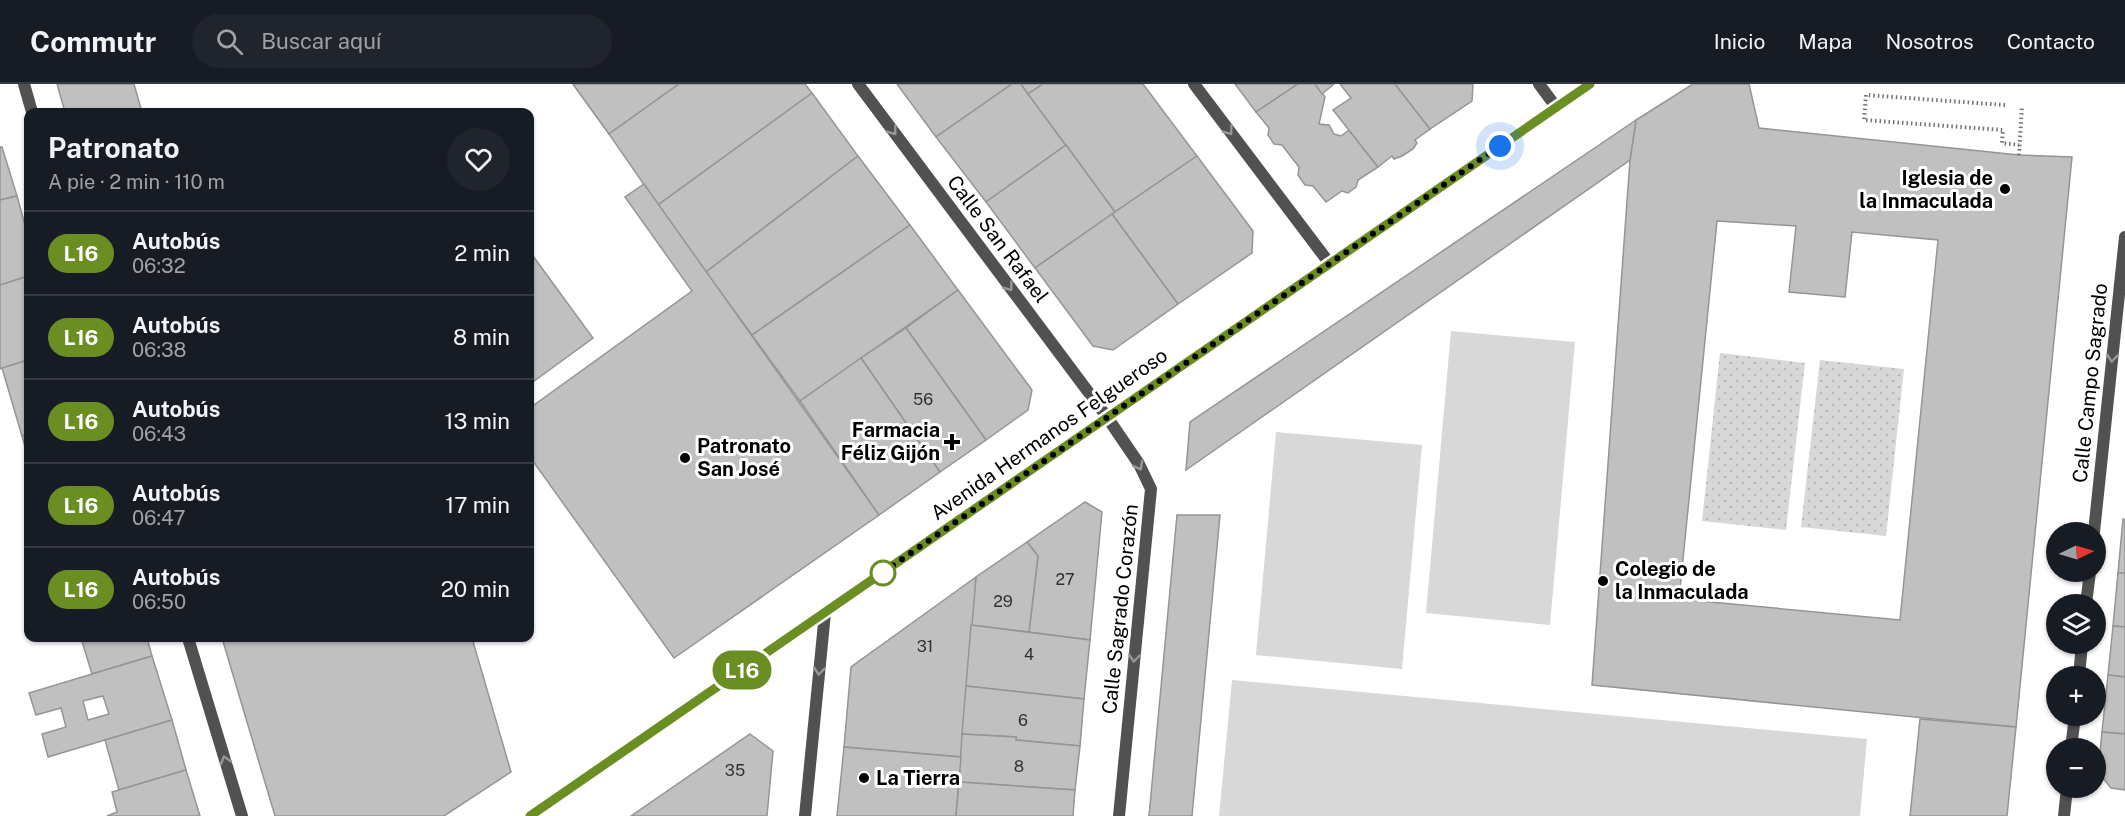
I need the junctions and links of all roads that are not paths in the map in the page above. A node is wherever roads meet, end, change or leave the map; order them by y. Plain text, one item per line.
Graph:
1 (24, 84) edge
2 (858, 84) edge
3 (1194, 84) edge
4 (1539, 84) edge
5 (1590, 84) edge
6 (1556, 107) junction
7 (31, 108) edge
8 (2125, 237) edge
9 (1330, 264) junction
10 (1107, 417) junction
11 (2095, 522) edge
12 (825, 613) junction
13 (190, 642) edge
14 (2066, 798) edge
15 (242, 816) edge
16 (530, 816) edge
17 (805, 816) edge
18 (1119, 816) edge
19 (2064, 816) edge

1 - 7 street
2 -> 10 street, Calle San Rafael
3 -> 9 street
4 - 6 street
5 - 6 street, Avenida Hermanos Felgueroso
6 - 9 street, Avenida Hermanos Felgueroso
8 -> 11 street, Calle Campo Sagrado
9 - 10 street, Avenida Hermanos Felgueroso
10 - 12 street, Avenida Hermanos Felgueroso
10 -> 18 street, Calle Sagrado Corazón
12 - 16 street, Avenida Hermanos Felgueroso
12 -> 17 street
15 -> 13 street
14 - 19 street

